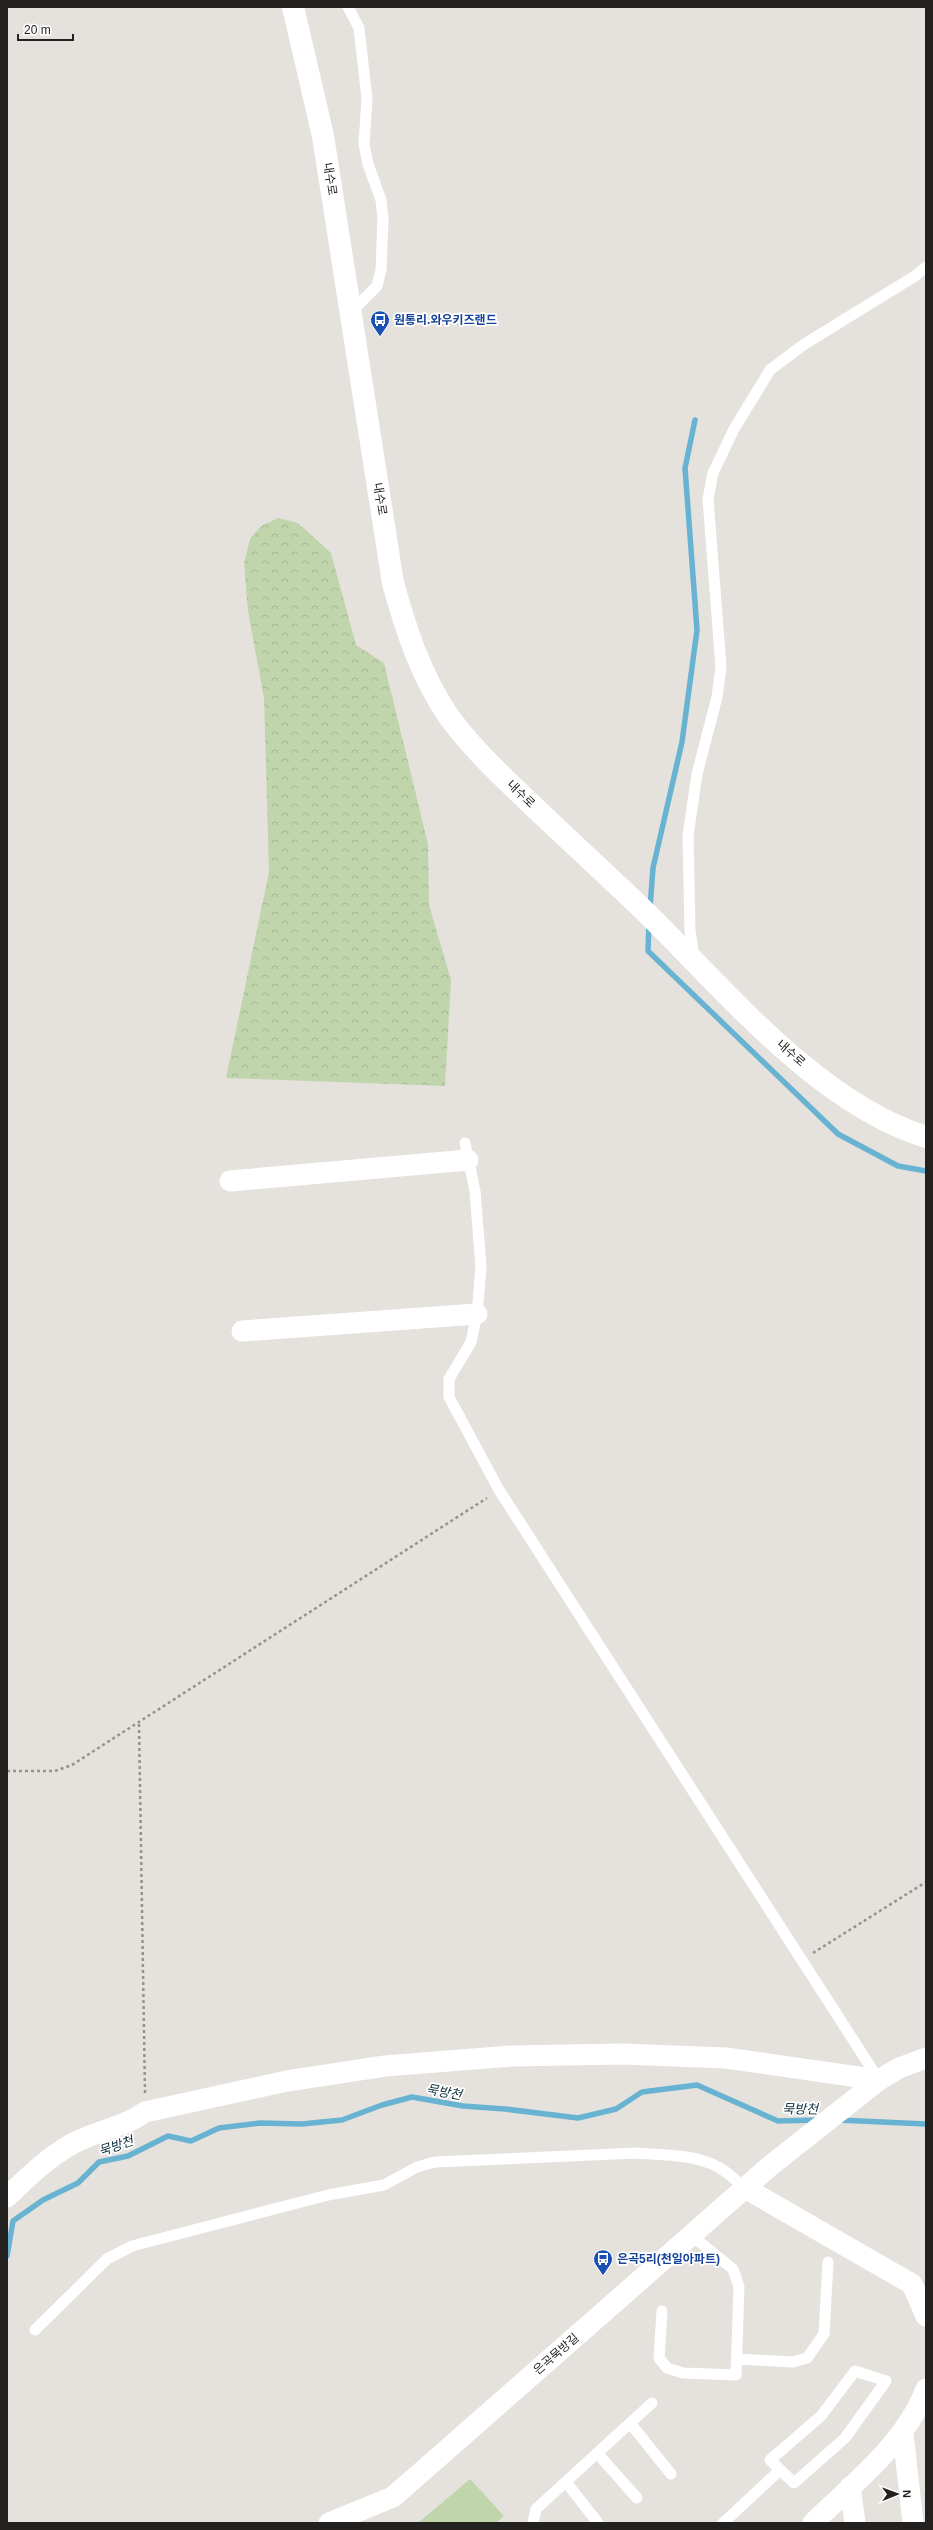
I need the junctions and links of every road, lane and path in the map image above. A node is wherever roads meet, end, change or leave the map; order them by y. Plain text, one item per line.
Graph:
1 (293, 7) edge
2 (348, 7) edge
3 (926, 267) edge
4 (352, 311) junction
5 (695, 963) junction
6 (926, 1137) edge
7 (467, 1152) joint
8 (230, 1181) dead end
9 (477, 1314) junction
10 (242, 1331) dead end
11 (499, 1490) junction
12 (139, 1724) junction
13 (7, 1771) edge
14 (926, 1882) edge
15 (800, 1960) junction
16 (926, 2058) edge
17 (879, 2080) junction
18 (145, 2112) junction
19 (745, 2188) junction
20 (7, 2197) edge
21 (691, 2235) junction
22 (828, 2262) dead end
23 (662, 2311) dead end
24 (926, 2316) edge
25 (36, 2330) dead end
26 (737, 2360) junction
27 (926, 2389) edge
28 (652, 2403) dead end
29 (630, 2423) junction
30 (903, 2433) junction
31 (597, 2453) junction
32 (779, 2471) junction
33 (671, 2474) dead end
34 (566, 2482) junction
35 (850, 2487) junction
36 (637, 2498) dead end
37 (329, 2523) edge
38 (532, 2523) edge
39 (598, 2523) edge
40 (723, 2523) edge
41 (813, 2523) edge
42 (855, 2523) edge
43 (913, 2523) edge

1 - 4 street, 내수로
2 - 4 lane
3 - 5 lane
4 - 5 street, 내수로
5 - 6 street, 내수로
7 - 8 street
7 - 9 lane
9 - 10 street
9 - 11 lane
11 - 12 path
11 - 15 lane
12 - 13 path
12 - 18 path
14 - 15 path
15 - 17 lane
16 - 17 street
17 - 18 street
17 - 19 street, 은곡묵방길
18 - 20 street
19 - 21 street, 은곡묵방길
19 - 24 street
19 - 25 lane
21 - 26 lane
21 - 37 street, 은곡묵방길
22 - 26 lane
23 - 26 lane
27 - 30 street
28 - 29 lane
29 - 31 lane
29 - 33 lane
30 - 35 street
30 - 43 street
31 - 34 lane
31 - 36 lane
32 - 32 lane
32 - 40 lane
34 - 38 lane
34 - 39 lane
35 - 41 street
35 - 42 street

